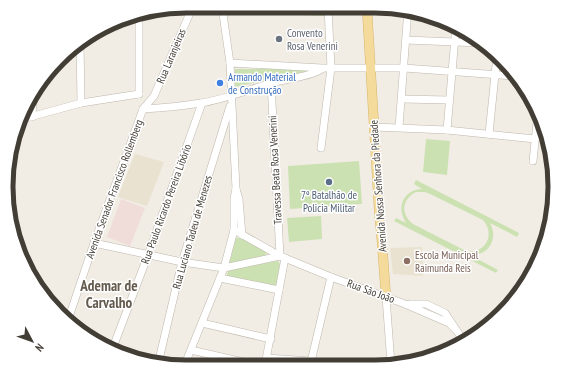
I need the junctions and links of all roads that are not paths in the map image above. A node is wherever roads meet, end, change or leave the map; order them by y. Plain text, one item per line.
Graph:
1 (189, 13) edge
2 (223, 13) edge
3 (328, 13) edge
4 (367, 13) edge
5 (408, 16) edge
6 (139, 20) edge
7 (456, 33) edge
8 (406, 40) junction
9 (455, 42) junction
10 (472, 43) edge
11 (80, 50) edge
12 (230, 63) junction
13 (496, 63) edge
14 (322, 68) junction
15 (331, 68) junction
16 (370, 68) junction
17 (404, 68) junction
18 (452, 71) junction
19 (495, 75) junction
20 (508, 76) edge
21 (271, 83) junction
22 (139, 94) junction
23 (232, 99) junction
24 (402, 99) junction
25 (449, 100) junction
26 (202, 103) junction
27 (81, 104) junction
28 (145, 107) junction
29 (32, 108) edge
30 (32, 117) junction
31 (27, 118) edge
32 (374, 127) junction
33 (400, 127) junction
34 (538, 127) edge
35 (447, 130) junction
36 (489, 134) junction
37 (536, 139) junction
38 (321, 148) dead end
39 (533, 161) dead end
40 (236, 189) junction
41 (234, 230) junction
42 (242, 235) junction
43 (94, 243) junction
44 (148, 255) junction
45 (283, 257) junction
46 (182, 262) junction
47 (224, 268) junction
48 (331, 277) junction
49 (220, 278) junction
50 (279, 290) junction
51 (386, 297) junction
52 (70, 315) edge
53 (202, 323) junction
54 (461, 337) edge
55 (271, 339) junction
56 (114, 344) edge
57 (191, 350) junction
58 (159, 358) edge
59 (267, 358) joint
60 (187, 360) edge
61 (235, 360) edge
62 (282, 360) edge
63 (312, 360) edge
64 (391, 360) edge

1 - 28 street, Rua Laranjeiras
2 - 12 street
3 - 15 street
4 - 16 main road, Avenida Nossa Senhora da Piedade
5 - 8 street
6 - 22 street
7 - 9 street
8 - 9 street
8 - 17 street
9 - 10 street
9 - 18 street
11 - 27 street
12 - 14 street
12 - 23 street
13 - 19 street
14 - 15 street
14 - 21 street
15 - 16 street
15 - 38 street
16 - 17 street
16 - 32 main road, Avenida Nossa Senhora da Piedade
17 - 18 street
17 - 24 street
18 - 19 street
18 - 25 street
19 - 20 street
19 - 36 street
21 - 23 street
21 - 45 street, Travessa Beata Rosa Venerini
22 - 27 street
22 - 28 street
23 - 26 street
23 - 40 street
23 - 46 street, Rua Luciano Tadeu de Menezes
24 - 25 street
24 - 33 street
25 - 35 street
26 - 28 street
26 - 44 street, Rua Paulo Ricardo Pereira Libório
27 - 30 street
28 - 43 street, Avenida Senador Francisco Rollemberg
29 - 30 street
30 - 31 street
32 - 33 street
32 - 51 main road, Avenida Nossa Senhora da Piedade
33 - 35 street
34 - 37 street
35 - 36 street
36 - 37 street
37 - 39 street
40 - 41 street
40 - 42 street
41 - 42 street, Rua São João
41 - 47 street
42 - 45 street, Rua São João
43 - 44 street
43 - 52 street, Avenida Senador Francisco Rollemberg
44 - 46 street
44 - 56 street, Rua Paulo Ricardo Pereira Libório
45 - 47 street
45 - 48 street, Rua São João
45 - 50 street, Travessa Beata Rosa Venerini
46 - 47 street
46 - 58 street, Rua Luciano Tadeu de Menezes
47 - 49 street
48 - 51 street, Rua São João
48 - 63 street
49 - 50 street
49 - 53 street
50 - 55 street, Travessa Beata Rosa Venerini
51 - 54 street, Rua São João
51 - 64 street, Avenida Nossa Senhora da Piedade
53 - 55 street
53 - 57 street
55 - 59 street, Travessa Beata Rosa Venerini
57 - 60 street
57 - 61 street
59 - 62 street

